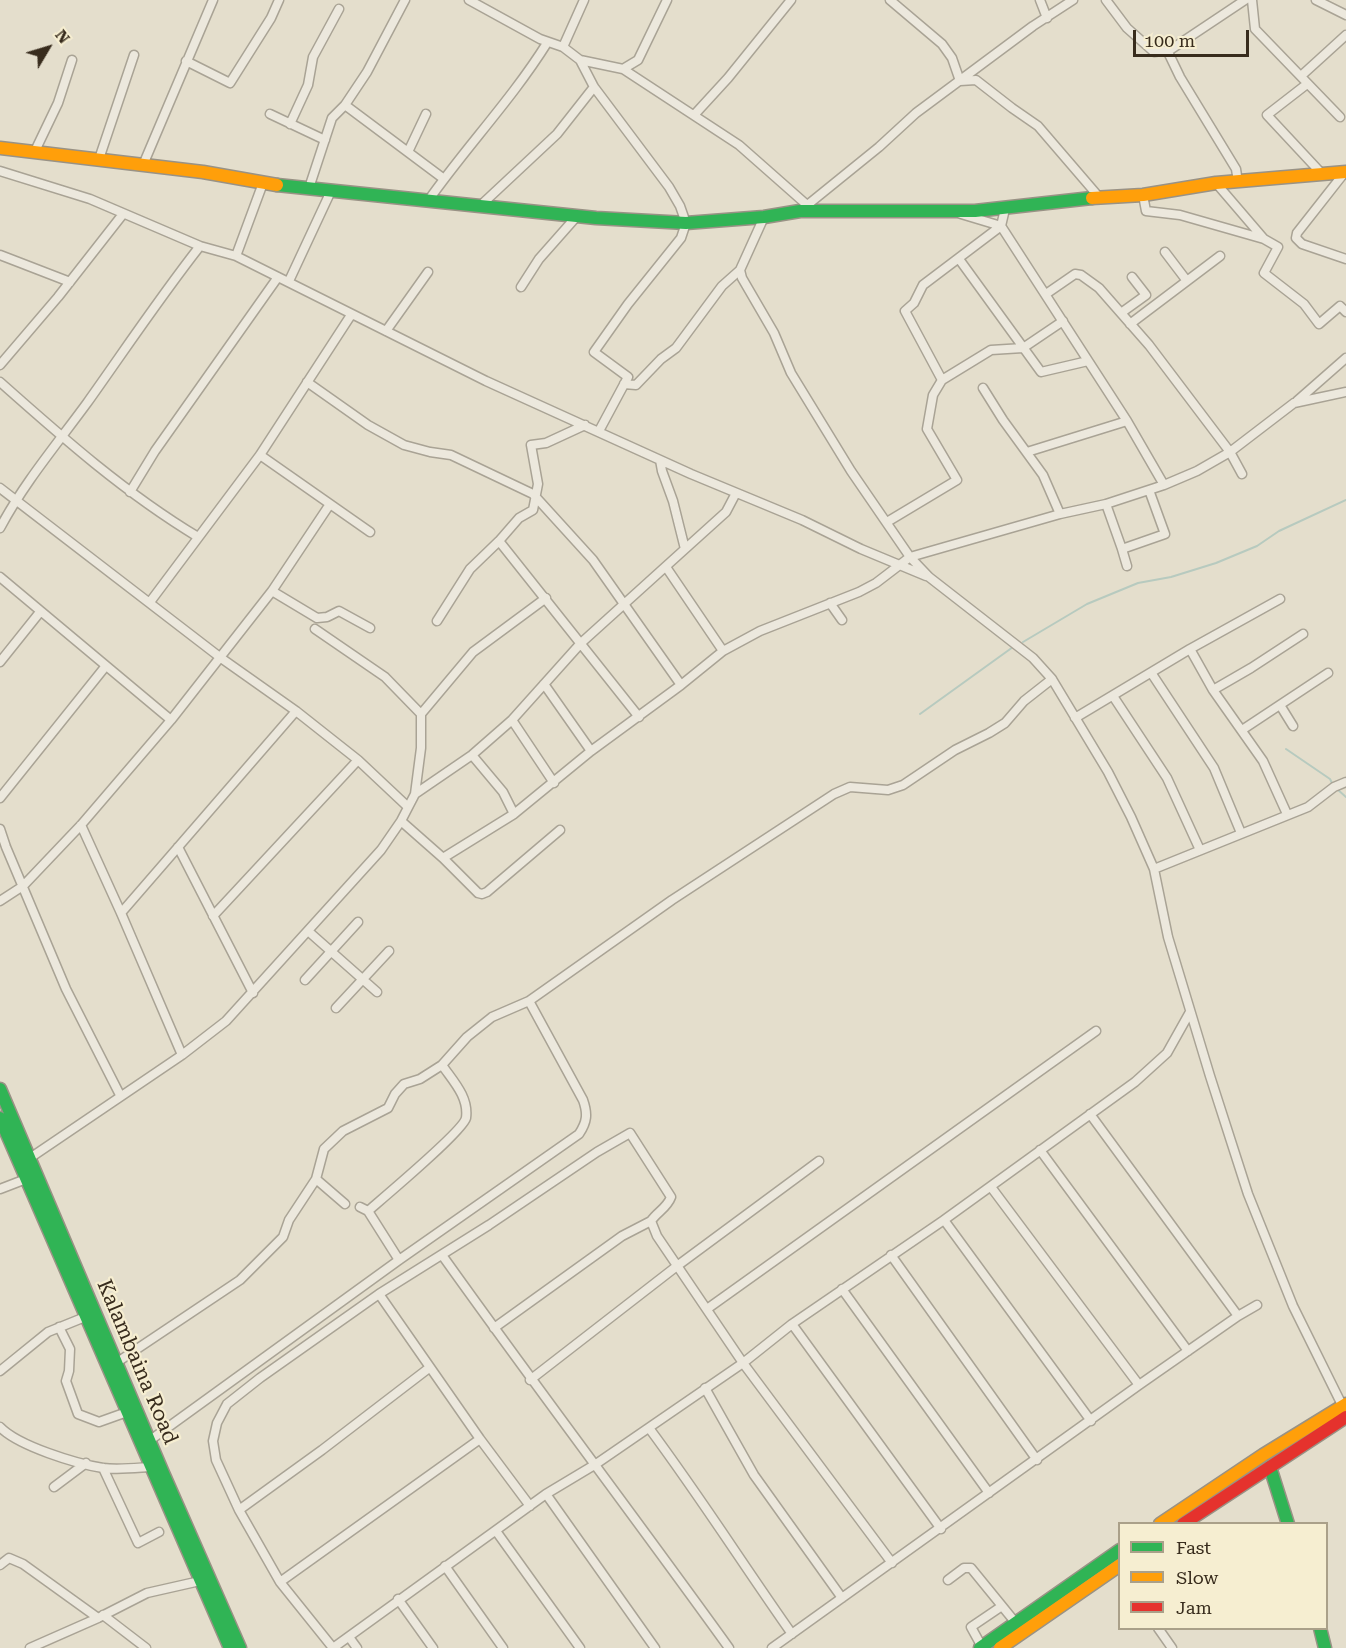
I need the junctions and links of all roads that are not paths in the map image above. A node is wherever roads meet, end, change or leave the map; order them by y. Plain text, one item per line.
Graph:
1 (213, 0) edge
2 (279, 0) edge
3 (405, 0) edge
4 (469, 0) edge
5 (491, 0) edge
6 (584, 0) edge
7 (667, 0) edge
8 (791, 0) edge
9 (890, 0) edge
10 (1040, 0) edge
11 (1073, 0) edge
12 (1106, 0) edge
13 (1245, 0) edge
14 (1252, 0) edge
15 (1316, 0) edge
16 (339, 9) dead end
17 (487, 9) junction
18 (1346, 15) edge
19 (1047, 18) junction
20 (1346, 35) edge
21 (547, 43) junction
22 (563, 47) junction
23 (1167, 50) junction
24 (134, 55) dead end
25 (72, 60) dead end
26 (579, 60) junction
27 (186, 61) junction
28 (623, 69) junction
29 (1300, 76) junction
30 (960, 81) junction
31 (1307, 84) junction
32 (594, 87) junction
33 (345, 105) junction
34 (270, 114) dead end
35 (426, 114) dead end
36 (694, 114) junction
37 (1340, 117) dead end
38 (290, 124) junction
39 (325, 140) junction
40 (0, 148) edge
41 (35, 151) junction
42 (408, 153) junction
43 (99, 159) junction
44 (143, 165) junction
45 (0, 171) edge
46 (1345, 172) edge
47 (1322, 174) junction
48 (444, 179) junction
49 (1238, 182) junction
50 (263, 183) junction
51 (1216, 183) junction
52 (309, 188) junction
53 (331, 191) junction
54 (1143, 195) junction
55 (1099, 197) junction
56 (428, 201) junction
57 (480, 206) junction
58 (803, 208) junction
59 (1005, 209) junction
60 (950, 211) junction
61 (123, 214) junction
62 (577, 216) junction
63 (764, 217) junction
64 (686, 223) junction
65 (1001, 226) junction
66 (1264, 239) junction
67 (200, 246) junction
68 (1165, 252) dead end
69 (0, 255) edge
70 (236, 256) junction
71 (1220, 256) dead end
72 (959, 259) junction
73 (1346, 260) edge
74 (741, 270) junction
75 (428, 272) dead end
76 (278, 277) junction
77 (1132, 277) dead end
78 (1187, 280) junction
79 (289, 281) junction
80 (70, 282) junction
81 (521, 287) dead end
82 (1046, 294) junction
83 (1346, 312) edge
84 (1121, 314) junction
85 (351, 315) junction
86 (1063, 321) junction
87 (1130, 324) junction
88 (386, 331) junction
89 (1023, 348) junction
90 (1346, 358) edge
91 (1088, 361) junction
92 (0, 365) edge
93 (942, 380) junction
94 (0, 382) edge
95 (307, 382) junction
96 (624, 384) junction
97 (983, 388) dead end
98 (1346, 392) edge
99 (1294, 403) junction
100 (1127, 421) junction
101 (585, 424) junction
102 (599, 431) junction
103 (62, 437) junction
104 (1027, 452) junction
105 (1230, 452) junction
106 (260, 455) junction
107 (660, 459) junction
108 (1242, 474) dead end
109 (1164, 485) junction
110 (0, 488) edge
111 (1149, 490) junction
112 (130, 492) junction
113 (736, 493) junction
114 (536, 496) junction
115 (15, 500) junction
116 (330, 504) junction
117 (1106, 504) junction
118 (1060, 514) junction
119 (887, 522) junction
120 (0, 528) edge
121 (370, 532) dead end
122 (198, 537) junction
123 (499, 541) junction
124 (685, 549) junction
125 (1122, 549) junction
126 (910, 557) junction
127 (898, 566) junction
128 (1127, 566) dead end
129 (666, 567) junction
130 (0, 577) edge
131 (929, 577) junction
132 (272, 591) junction
133 (546, 598) junction
134 (1280, 599) dead end
135 (150, 602) junction
136 (830, 603) junction
137 (624, 605) junction
138 (40, 612) junction
139 (437, 621) dead end
140 (842, 621) dead end
141 (370, 627) dead end
142 (315, 629) dead end
143 (1303, 634) dead end
144 (581, 643) junction
145 (1190, 649) junction
146 (723, 651) junction
147 (221, 658) junction
148 (0, 662) edge
149 (105, 667) junction
150 (1328, 672) dead end
151 (1152, 674) junction
152 (1052, 679) junction
153 (544, 684) junction
154 (681, 685) junction
155 (1214, 690) junction
156 (1113, 696) junction
157 (1280, 705) junction
158 (296, 711) junction
159 (422, 714) junction
160 (639, 717) junction
161 (1075, 718) junction
162 (171, 720) junction
163 (512, 720) junction
164 (1293, 726) dead end
165 (1242, 730) junction
166 (591, 751) junction
167 (472, 755) junction
168 (358, 760) junction
169 (1346, 782) edge
170 (554, 783) junction
171 (415, 794) junction
172 (0, 798) edge
173 (408, 807) junction
174 (514, 814) junction
175 (1287, 814) junction
176 (401, 821) junction
177 (81, 825) junction
178 (0, 829) edge
179 (560, 830) dead end
180 (1241, 833) junction
181 (178, 847) junction
182 (1200, 850) junction
183 (443, 858) junction
184 (1154, 869) junction
185 (23, 886) junction
186 (0, 901) edge
187 (121, 913) junction
188 (213, 916) junction
189 (358, 922) dead end
190 (308, 931) junction
191 (331, 951) junction
192 (389, 951) dead end
193 (362, 979) junction
194 (305, 980) dead end
195 (377, 992) dead end
196 (253, 993) junction
197 (529, 1001) junction
198 (336, 1008) dead end
199 (1190, 1012) junction
200 (1096, 1031) dead end
201 (182, 1055) junction
202 (442, 1065) junction
203 (0, 1089) edge
204 (120, 1095) junction
205 (1090, 1114) junction
206 (0, 1118) edge
207 (1040, 1150) junction
208 (30, 1158) junction
209 (819, 1161) dead end
210 (26, 1179) junction
211 (316, 1179) junction
212 (991, 1187) junction
213 (0, 1189) edge
214 (345, 1204) dead end
215 (944, 1220) junction
216 (651, 1221) junction
217 (442, 1254) junction
218 (891, 1255) junction
219 (399, 1260) junction
220 (677, 1266) junction
221 (843, 1289) junction
222 (379, 1294) junction
223 (1257, 1305) dead end
224 (707, 1310) junction
225 (1238, 1316) junction
226 (86, 1317) junction
227 (792, 1324) junction
228 (59, 1327) junction
229 (494, 1328) junction
230 (1188, 1351) junction
231 (116, 1363) junction
232 (743, 1363) junction
233 (429, 1368) junction
234 (0, 1371) edge
235 (531, 1380) junction
236 (1139, 1386) junction
237 (705, 1388) junction
238 (1345, 1409) edge
239 (127, 1412) junction
240 (1092, 1421) junction
241 (0, 1427) edge
242 (649, 1428) junction
243 (480, 1439) junction
244 (149, 1441) junction
245 (1037, 1460) junction
246 (86, 1463) junction
247 (596, 1464) junction
248 (150, 1467) junction
249 (1270, 1467) junction
250 (103, 1468) junction
251 (54, 1487) dead end
252 (989, 1493) junction
253 (546, 1494) junction
254 (530, 1506) junction
255 (239, 1510) junction
256 (1163, 1522) edge
257 (1186, 1522) edge
258 (1287, 1522) edge
259 (941, 1529) junction
260 (496, 1531) junction
261 (159, 1532) dead end
262 (1118, 1551) edge
263 (892, 1563) junction
264 (0, 1566) edge
265 (445, 1566) junction
266 (1118, 1568) edge
267 (948, 1580) dead end
268 (200, 1581) junction
269 (280, 1582) junction
270 (842, 1598) junction
271 (398, 1599) junction
272 (1002, 1606) junction
273 (100, 1617) junction
274 (1015, 1622) junction
275 (1159, 1630) edge
276 (1320, 1630) edge
277 (792, 1634) junction
278 (349, 1637) junction
279 (981, 1647) edge
280 (30, 1648) edge
281 (146, 1648) edge
282 (230, 1648) edge
283 (240, 1648) edge
284 (333, 1648) edge
285 (357, 1648) edge
286 (433, 1648) edge
287 (503, 1648) edge
288 (580, 1648) edge
289 (655, 1648) edge
290 (729, 1648) edge
291 (772, 1648) edge
292 (1000, 1648) edge
293 (1172, 1648) edge
294 (1325, 1648) edge

1 - 27 street
2 - 27 street
3 - 33 street
4 - 17 street
5 - 17 street
6 - 22 street
7 - 28 street
8 - 36 street
9 - 30 street
10 - 19 street
11 - 19 street
12 - 23 street
13 - 23 street
14 - 29 street
15 - 18 street
16 - 38 street
17 - 21 street
19 - 30 street
20 - 29 street
21 - 22 street
21 - 48 street
22 - 26 street
23 - 49 street
24 - 43 street
25 - 41 street
26 - 28 street
26 - 32 street
27 - 44 street
28 - 36 street
29 - 31 street
30 - 55 street
30 - 58 street
31 - 37 street
31 - 47 street
32 - 57 street
32 - 64 street
33 - 39 street
33 - 42 street
34 - 38 street
35 - 42 street
36 - 58 street
38 - 39 street
39 - 52 street
40 - 41 main road
41 - 43 main road
42 - 48 street
43 - 44 main road
44 - 50 main road
45 - 61 street
46 - 47 main road
46 - 73 street
47 - 49 main road
48 - 56 street
49 - 51 main road
50 - 52 main road
50 - 70 street
51 - 54 main road
51 - 66 street
52 - 53 main road
53 - 56 main road
53 - 79 street
54 - 55 main road
54 - 66 street
55 - 59 main road
56 - 57 main road
57 - 62 main road
58 - 60 main road
58 - 63 main road
59 - 60 main road
59 - 65 street
60 - 65 street
61 - 67 street
61 - 80 street
62 - 64 main road
62 - 81 street
63 - 64 main road
63 - 74 street
64 - 96 street
65 - 72 street
65 - 82 street
66 - 83 street
67 - 70 street
67 - 103 street
68 - 78 street
69 - 80 street
70 - 76 street
71 - 78 street
72 - 89 street
72 - 93 street
74 - 96 street
74 - 119 street
75 - 88 street
76 - 79 street
76 - 112 street
77 - 84 street
78 - 87 street
79 - 85 street
80 - 92 street
82 - 84 street
82 - 86 street
84 - 87 street
85 - 88 street
85 - 95 street
86 - 89 street
86 - 91 street
87 - 105 street
88 - 101 street
89 - 91 street
89 - 93 street
90 - 99 street
91 - 100 street
93 - 119 street
94 - 103 street
95 - 106 street
95 - 114 street
96 - 102 street
97 - 104 street
98 - 99 street
99 - 105 street
100 - 104 street
100 - 109 street
101 - 102 street
101 - 114 street
102 - 107 street
103 - 112 street
103 - 115 street
104 - 118 street
105 - 108 street
105 - 109 street
106 - 116 street
106 - 122 street
107 - 113 street
107 - 124 street
109 - 111 street
110 - 115 street
111 - 117 street
111 - 125 street
112 - 122 street
113 - 124 street
113 - 127 street
114 - 123 street
114 - 137 street
115 - 120 street
115 - 135 street
116 - 121 street
116 - 132 street
117 - 118 street
117 - 125 street
118 - 126 street
119 - 126 street
122 - 135 street
123 - 133 street
123 - 139 street
124 - 129 street
125 - 128 street
126 - 127 street
126 - 131 street
127 - 131 street
127 - 136 street
129 - 137 street
129 - 146 street
130 - 138 street
131 - 152 street
132 - 141 street
132 - 147 street
133 - 144 street
133 - 159 street
134 - 145 street
135 - 147 street
136 - 140 street
136 - 146 street
137 - 144 street
137 - 154 street
138 - 148 street
138 - 149 street
142 - 159 street
143 - 155 street
144 - 153 street
144 - 160 street
145 - 151 street
145 - 155 street
146 - 154 street
147 - 158 street
147 - 162 street
149 - 162 street
149 - 172 street
150 - 157 street
151 - 156 street
151 - 180 street
152 - 161 street
152 - 197 street
153 - 163 street
153 - 166 street
154 - 160 street
155 - 165 street
156 - 161 street
156 - 182 street
157 - 164 street
157 - 165 street
158 - 168 street
158 - 181 street
159 - 171 street
160 - 166 street
161 - 184 street
162 - 177 street
163 - 167 street
163 - 170 street
165 - 175 street
166 - 170 street
167 - 171 street
167 - 174 street
168 - 173 street
168 - 188 street
169 - 175 street
170 - 174 street
171 - 173 street
173 - 176 street
174 - 183 street
175 - 180 street
176 - 183 street
176 - 190 street
177 - 185 street
177 - 187 street
178 - 185 street
179 - 183 street
180 - 182 street
181 - 187 street
181 - 188 street
182 - 184 street
184 - 199 street
185 - 186 street
185 - 204 street
187 - 201 street
188 - 196 street
189 - 191 street
190 - 191 street
190 - 196 street
191 - 193 street
191 - 194 street
192 - 193 street
193 - 195 street
193 - 198 street
196 - 201 street
197 - 202 street
197 - 219 street
199 - 205 street
199 - 238 street
200 - 224 street
201 - 204 street
202 - 211 street
202 - 219 street
203 - 208 main road, Kalambaina Road
204 - 208 street
205 - 207 street
205 - 225 street
206 - 210 main road, Kalambaina Road
207 - 212 street
207 - 230 street
208 - 231 main road, Kalambaina Road
209 - 220 street
210 - 213 street
210 - 226 main road, Kalambaina Road
211 - 214 street
211 - 231 street
212 - 215 street
212 - 236 street
215 - 218 street
215 - 240 street
216 - 217 street
216 - 220 street
216 - 229 street
217 - 222 street
217 - 229 street
218 - 221 street
218 - 245 street
219 - 244 street
220 - 224 street
220 - 235 street
221 - 227 street
221 - 252 street
222 - 233 street
222 - 255 street
223 - 225 street
224 - 232 street
225 - 230 street
226 - 228 street
226 - 239 main road, Kalambaina Road
227 - 232 street
227 - 259 street
228 - 234 street
228 - 239 street
229 - 235 street
230 - 236 street
231 - 244 main road, Kalambaina Road
232 - 237 street
232 - 263 street
233 - 243 street
233 - 255 street
235 - 247 street
236 - 240 street
237 - 242 street
237 - 270 street
238 - 249 main road
238 - 256 main road
239 - 248 main road, Kalambaina Road
240 - 245 street
241 - 246 street
242 - 247 street
242 - 277 street
243 - 254 street
243 - 269 street
244 - 283 main road, Kalambaina Road
245 - 252 street
246 - 250 street
246 - 251 street
247 - 253 street
247 - 290 street
248 - 250 street
248 - 268 main road, Kalambaina Road
249 - 257 main road
249 - 258 main road
250 - 261 street
252 - 259 street
253 - 254 street
253 - 289 street
254 - 260 street
255 - 269 street
259 - 263 street
260 - 265 street
260 - 288 street
262 - 274 main road
263 - 270 street
264 - 273 street
265 - 271 street
265 - 287 street
266 - 292 main road
267 - 272 street
268 - 273 street
268 - 282 main road, Kalambaina Road
269 - 284 street
270 - 277 street
271 - 278 street
271 - 286 street
272 - 274 street
272 - 279 street
273 - 280 street
273 - 281 street
274 - 279 main road
275 - 293 street
276 - 294 main road
277 - 291 street
278 - 284 street
278 - 285 street

